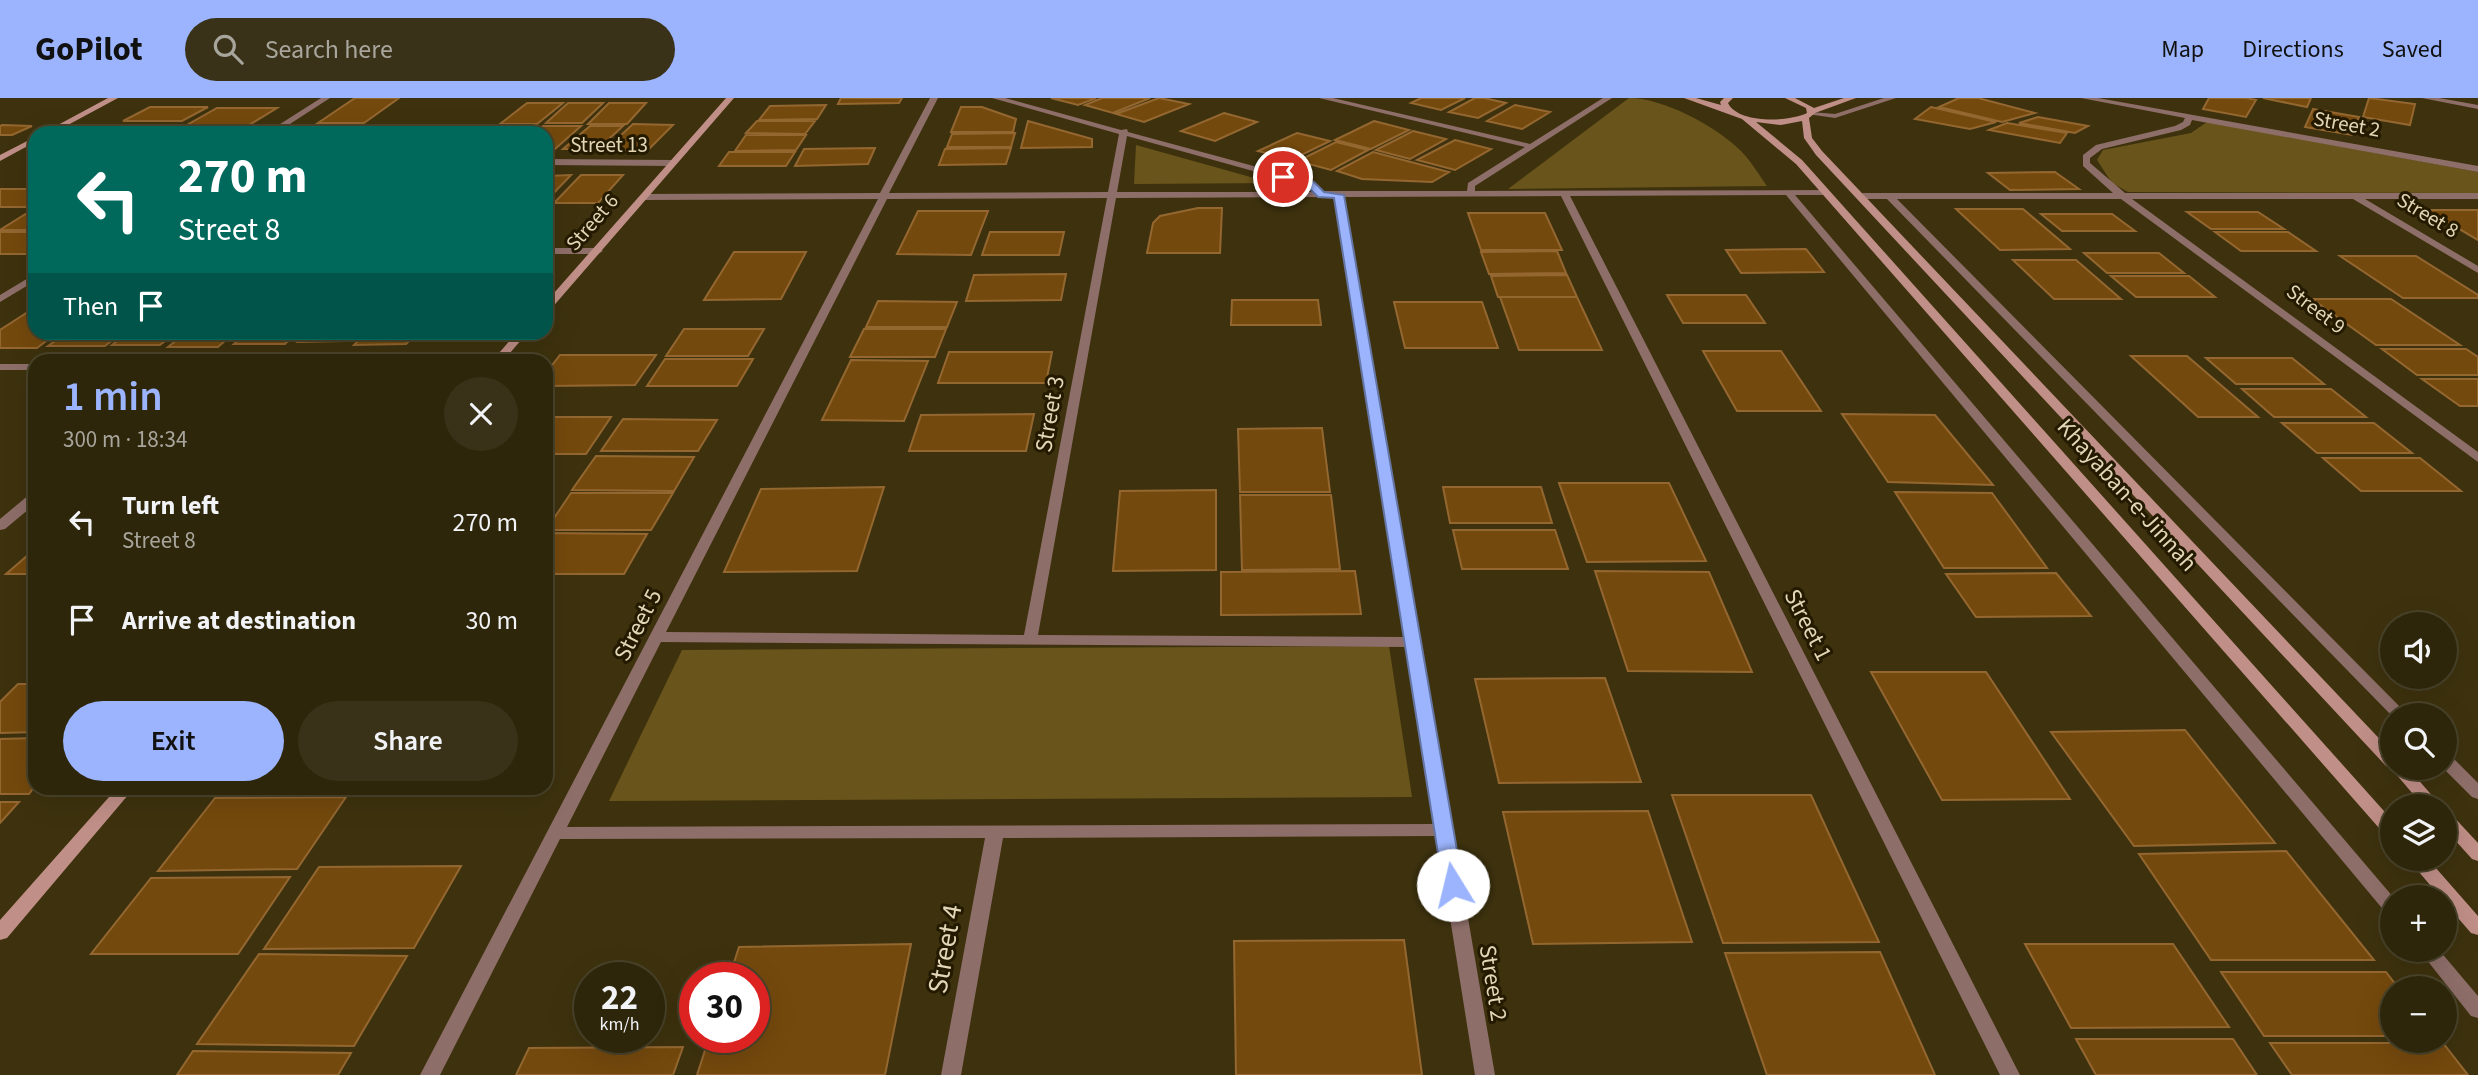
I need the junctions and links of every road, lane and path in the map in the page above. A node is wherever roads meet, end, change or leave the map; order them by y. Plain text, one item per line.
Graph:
1 (114, 98) edge
2 (326, 98) edge
3 (730, 98) edge
4 (934, 98) edge
5 (996, 98) edge
6 (1323, 98) edge
7 (1608, 98) edge
8 (1688, 98) edge
9 (1729, 98) edge
10 (1789, 98) edge
11 (1852, 98) edge
12 (1892, 98) edge
13 (2085, 98) edge
14 (2426, 98) edge
15 (2478, 107) edge
16 (1727, 109) junction
17 (1809, 114) junction
18 (1745, 117) junction
19 (2189, 117) junction
20 (60, 126) edge
21 (281, 126) edge
22 (1124, 131) junction
23 (28, 143) edge
24 (1529, 146) junction
25 (0, 158) edge
26 (553, 162) edge
27 (672, 163) junction
28 (2478, 169) edge
29 (1826, 192) junction
30 (1789, 193) junction
31 (1322, 195) junction
32 (1339, 195) junction
33 (1471, 195) junction
34 (1566, 195) junction
35 (884, 196) junction
36 (1110, 196) junction
37 (1863, 196) junction
38 (1889, 196) junction
39 (2478, 196) edge
40 (644, 197) junction
41 (2127, 197) junction
42 (2356, 197) junction
43 (553, 251) edge
44 (598, 251) junction
45 (2478, 270) edge
46 (28, 281) edge
47 (0, 299) edge
48 (553, 300) edge
49 (516, 340) edge
50 (503, 354) edge
51 (0, 367) edge
52 (28, 367) edge
53 (2478, 458) edge
54 (28, 504) edge
55 (0, 526) edge
56 (658, 637) junction
57 (1030, 640) junction
58 (1412, 642) junction
59 (2389, 703) edge
60 (2380, 749) edge
61 (2457, 772) edge
62 (2409, 780) edge
63 (2478, 793) edge
64 (2422, 794) edge
65 (119, 795) edge
66 (2380, 817) edge
67 (1444, 830) junction
68 (2457, 831) edge
69 (556, 833) junction
70 (995, 833) junction
71 (2478, 854) edge
72 (2428, 871) edge
73 (2380, 894) edge
74 (8, 914) edge
75 (2478, 928) edge
76 (0, 933) edge
77 (2438, 962) edge
78 (2478, 1010) edge
79 (430, 1075) edge
80 (951, 1075) edge
81 (1485, 1075) edge
82 (2010, 1075) edge

1 - 20 main road
2 - 21 street
3 - 27 main road, Street 6
4 - 35 street, Street 5
5 - 22 street
6 - 24 street
7 - 24 street
8 - 16 main road
9 - 16 main road
10 - 17 main road
11 - 17 main road
12 - 17 street
13 - 19 street, Street 2
14 - 15 street
16 - 18 main road
17 - 18 main road
17 - 37 main road, Khayaban-e-Jinnah
18 - 29 main road, Khayaban-e-Jinnah
19 - 28 street, Street 2
19 - 41 street, Street 9
22 - 31 street
22 - 36 street
23 - 25 main road
24 - 33 street
26 - 27 street, Street 13
27 - 40 main road, Street 6
29 - 30 street
29 - 66 main road, Khayaban-e-Jinnah
30 - 34 street
30 - 73 street
31 - 32 street
31 - 36 street
32 - 33 street
32 - 58 street, Street 2
33 - 34 street
34 - 82 street, Street 1
35 - 36 street
35 - 40 street
35 - 56 street, Street 5
36 - 57 street, Street 3
37 - 38 street
37 - 60 main road, Khayaban-e-Jinnah
38 - 41 street
38 - 59 street
39 - 42 street
40 - 44 main road, Street 6
41 - 42 street
41 - 53 street, Street 9
42 - 45 street, Street 8
43 - 44 street
44 - 48 main road, Street 6
46 - 47 street
49 - 50 main road
51 - 52 street
54 - 55 street
56 - 57 street
56 - 69 street, Street 5
57 - 58 street
58 - 67 street, Street 2
61 - 63 street
62 - 64 main road
65 - 74 main road
67 - 70 street
67 - 81 street, Street 2
68 - 71 main road
69 - 70 street
69 - 79 street, Street 5
70 - 80 street, Street 4
72 - 75 main road
74 - 76 main road
77 - 78 street

